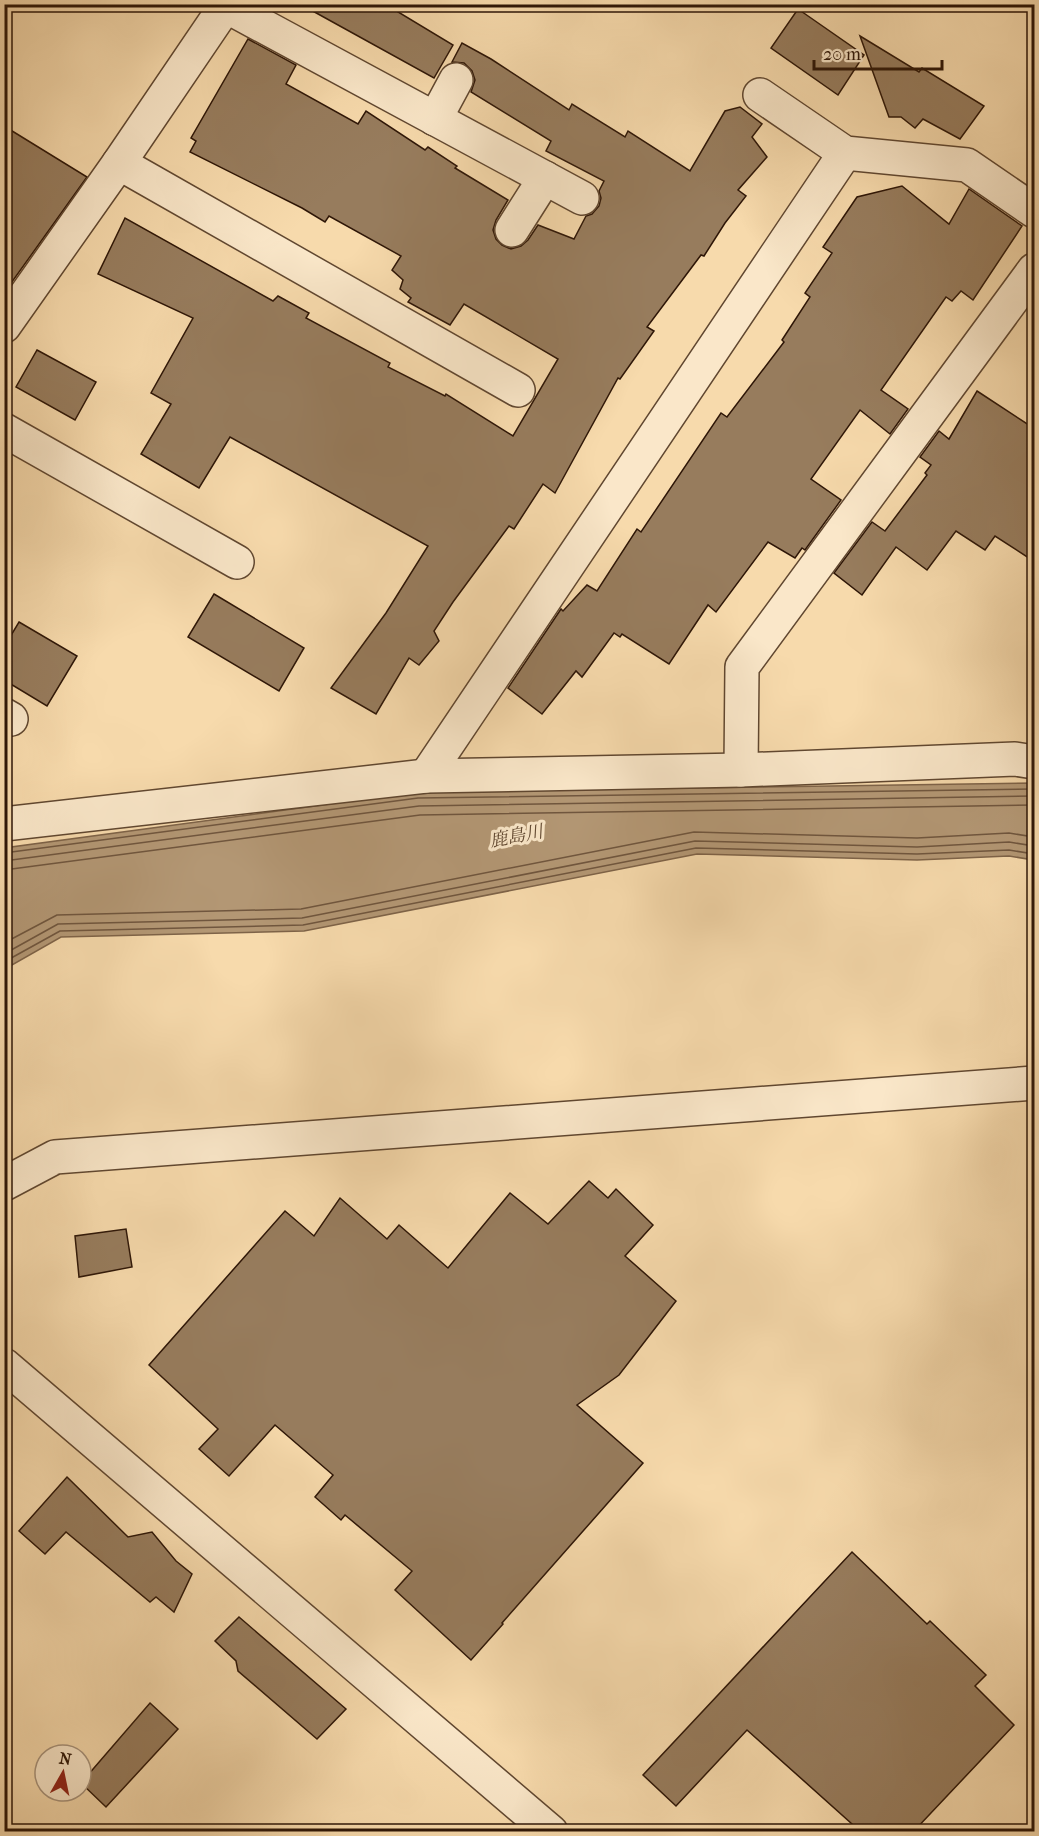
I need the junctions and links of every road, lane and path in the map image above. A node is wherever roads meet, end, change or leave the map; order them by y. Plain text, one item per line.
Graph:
1 (227, 5) edge
2 (456, 80) dead end
3 (760, 95) dead end
4 (435, 119) junction
5 (845, 153) junction
6 (119, 163) junction
7 (545, 178) junction
8 (582, 198) dead end
9 (1035, 211) edge
10 (512, 230) dead end
11 (1035, 270) edge
12 (4, 326) edge
13 (518, 390) dead end
14 (4, 430) edge
15 (237, 562) dead end
16 (1035, 762) edge
17 (741, 770) junction
18 (426, 776) junction
19 (4, 824) edge
20 (1035, 1083) edge
21 (4, 1184) edge
22 (4, 1365) edge
23 (550, 1832) edge

1 - 4 street
1 - 6 street
2 - 4 street
3 - 5 street
4 - 7 street
5 - 9 street
5 - 18 street
6 - 12 street
6 - 13 street
7 - 8 street
7 - 10 street
11 - 17 street
14 - 15 street
16 - 17 street
17 - 18 street
18 - 19 street
20 - 21 street
22 - 23 street

